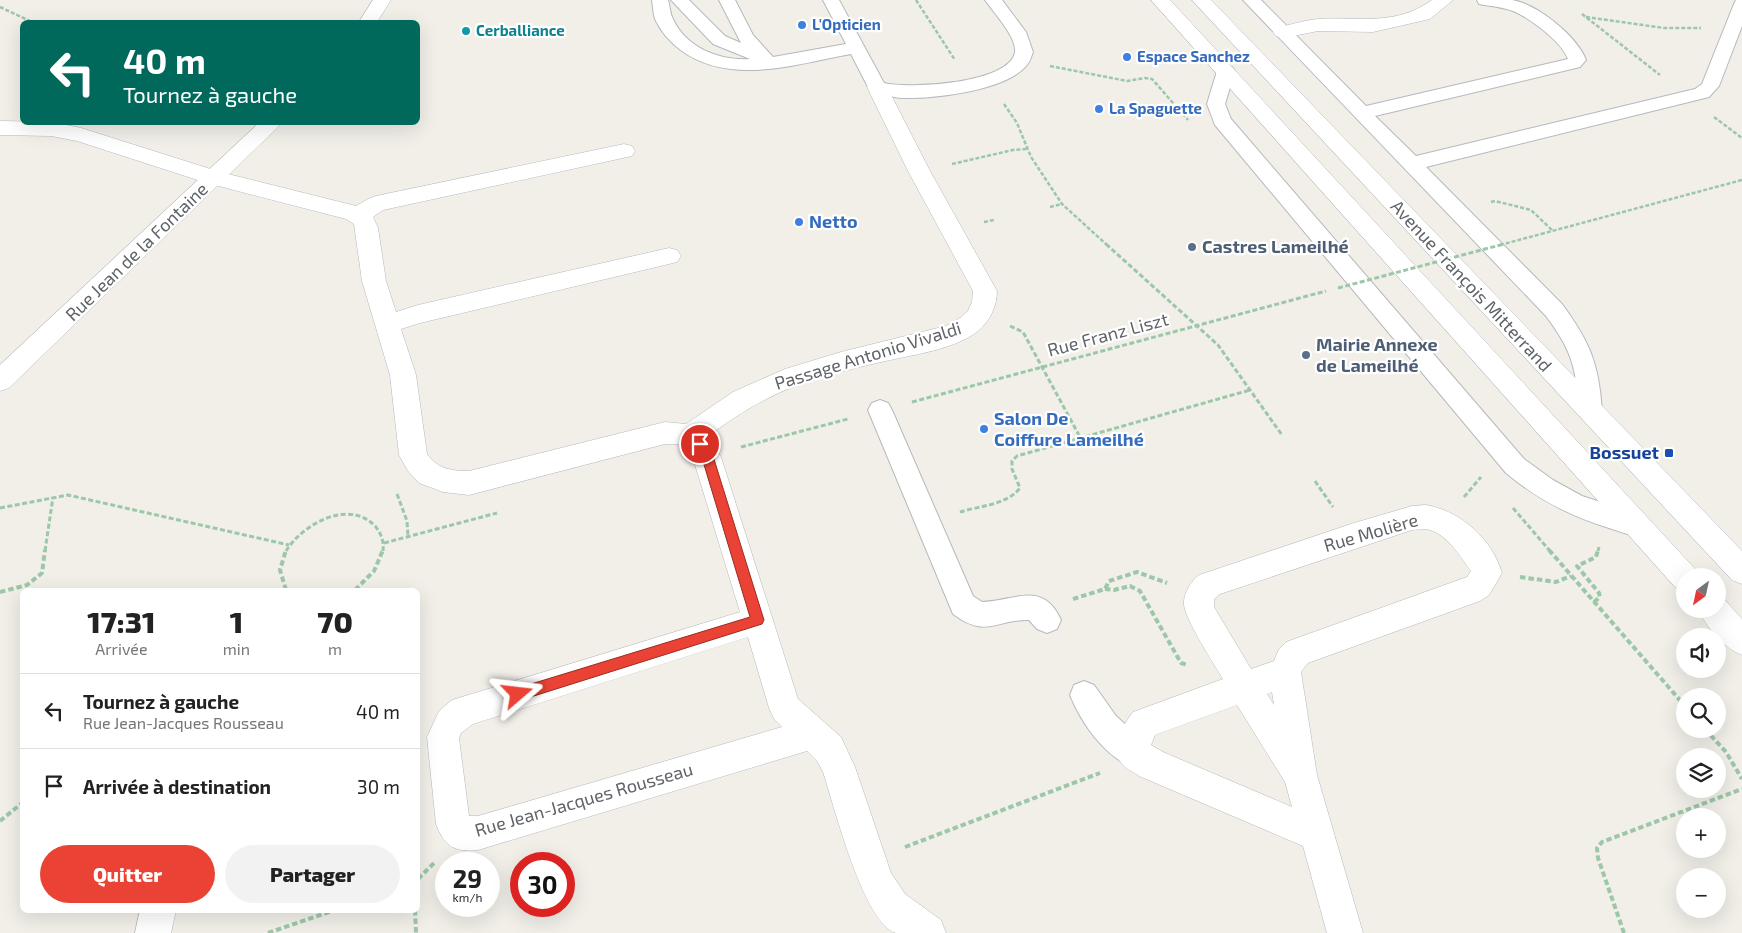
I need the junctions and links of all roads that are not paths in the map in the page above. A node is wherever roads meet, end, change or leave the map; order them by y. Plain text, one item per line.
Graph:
1 (382, 0) edge
2 (660, 0) edge
3 (679, 0) edge
4 (727, 0) edge
5 (830, 0) edge
6 (993, 0) edge
7 (1160, 0) edge
8 (1201, 0) edge
9 (1251, 0) edge
10 (1444, 0) edge
11 (1485, 0) edge
12 (1742, 4) edge
13 (369, 20) edge
14 (1283, 32) junction
15 (856, 48) junction
16 (774, 62) junction
17 (1226, 71) junction
18 (877, 86) junction
19 (1362, 113) junction
20 (270, 125) edge
21 (54, 126) edge
22 (0, 128) edge
23 (624, 151) dead end
24 (1411, 164) junction
25 (215, 178) junction
26 (358, 216) junction
27 (669, 256) dead end
28 (386, 324) junction
29 (0, 382) edge
30 (880, 410) dead end
31 (1590, 411) junction
32 (690, 435) junction
33 (1637, 525) junction
34 (1676, 568) edge
35 (1742, 571) edge
36 (1721, 618) edge
37 (758, 620) junction
38 (1048, 620) dead end
39 (1742, 641) edge
40 (1285, 672) junction
41 (1244, 687) junction
42 (1084, 695) dead end
43 (814, 733) junction
44 (1134, 753) junction
45 (1300, 775) junction
46 (1318, 836) junction
47 (157, 913) edge
48 (153, 933) edge
49 (928, 933) edge
50 (1345, 933) edge

1 - 13 street
2 - 16 lane
3 - 16 lane
4 - 16 lane
5 - 15 lane
6 - 18 lane
7 - 17 street, Avenue François Mitterrand
8 - 31 street, Avenue François Mitterrand
9 - 14 lane
10 - 14 street
11 - 19 lane
12 - 24 lane
14 - 19 lane
15 - 16 lane
15 - 18 lane
17 - 33 street, Avenue François Mitterrand
17 - 33 lane
18 - 32 street, Passage Antonio Vivaldi
19 - 24 lane
20 - 25 street, Rue Jean de la Fontaine
21 - 22 street
21 - 25 street
23 - 26 street
24 - 31 lane
25 - 26 street
25 - 29 street, Rue Jean de la Fontaine
26 - 28 street
27 - 28 street
28 - 32 street
30 - 38 lane
31 - 35 street, Avenue François Mitterrand
32 - 37 street
33 - 34 street, Avenue François Mitterrand
36 - 39 street
37 - 43 street
37 - 43 street, Rue Jean-Jacques Rousseau
40 - 41 street
40 - 41 street, Rue Molière
40 - 45 street, Rue Molière
41 - 44 street
41 - 45 street, Rue Molière
42 - 44 lane
43 - 49 street
44 - 46 street
45 - 46 street, Rue Molière
46 - 50 street, Rue Molière
47 - 48 street

